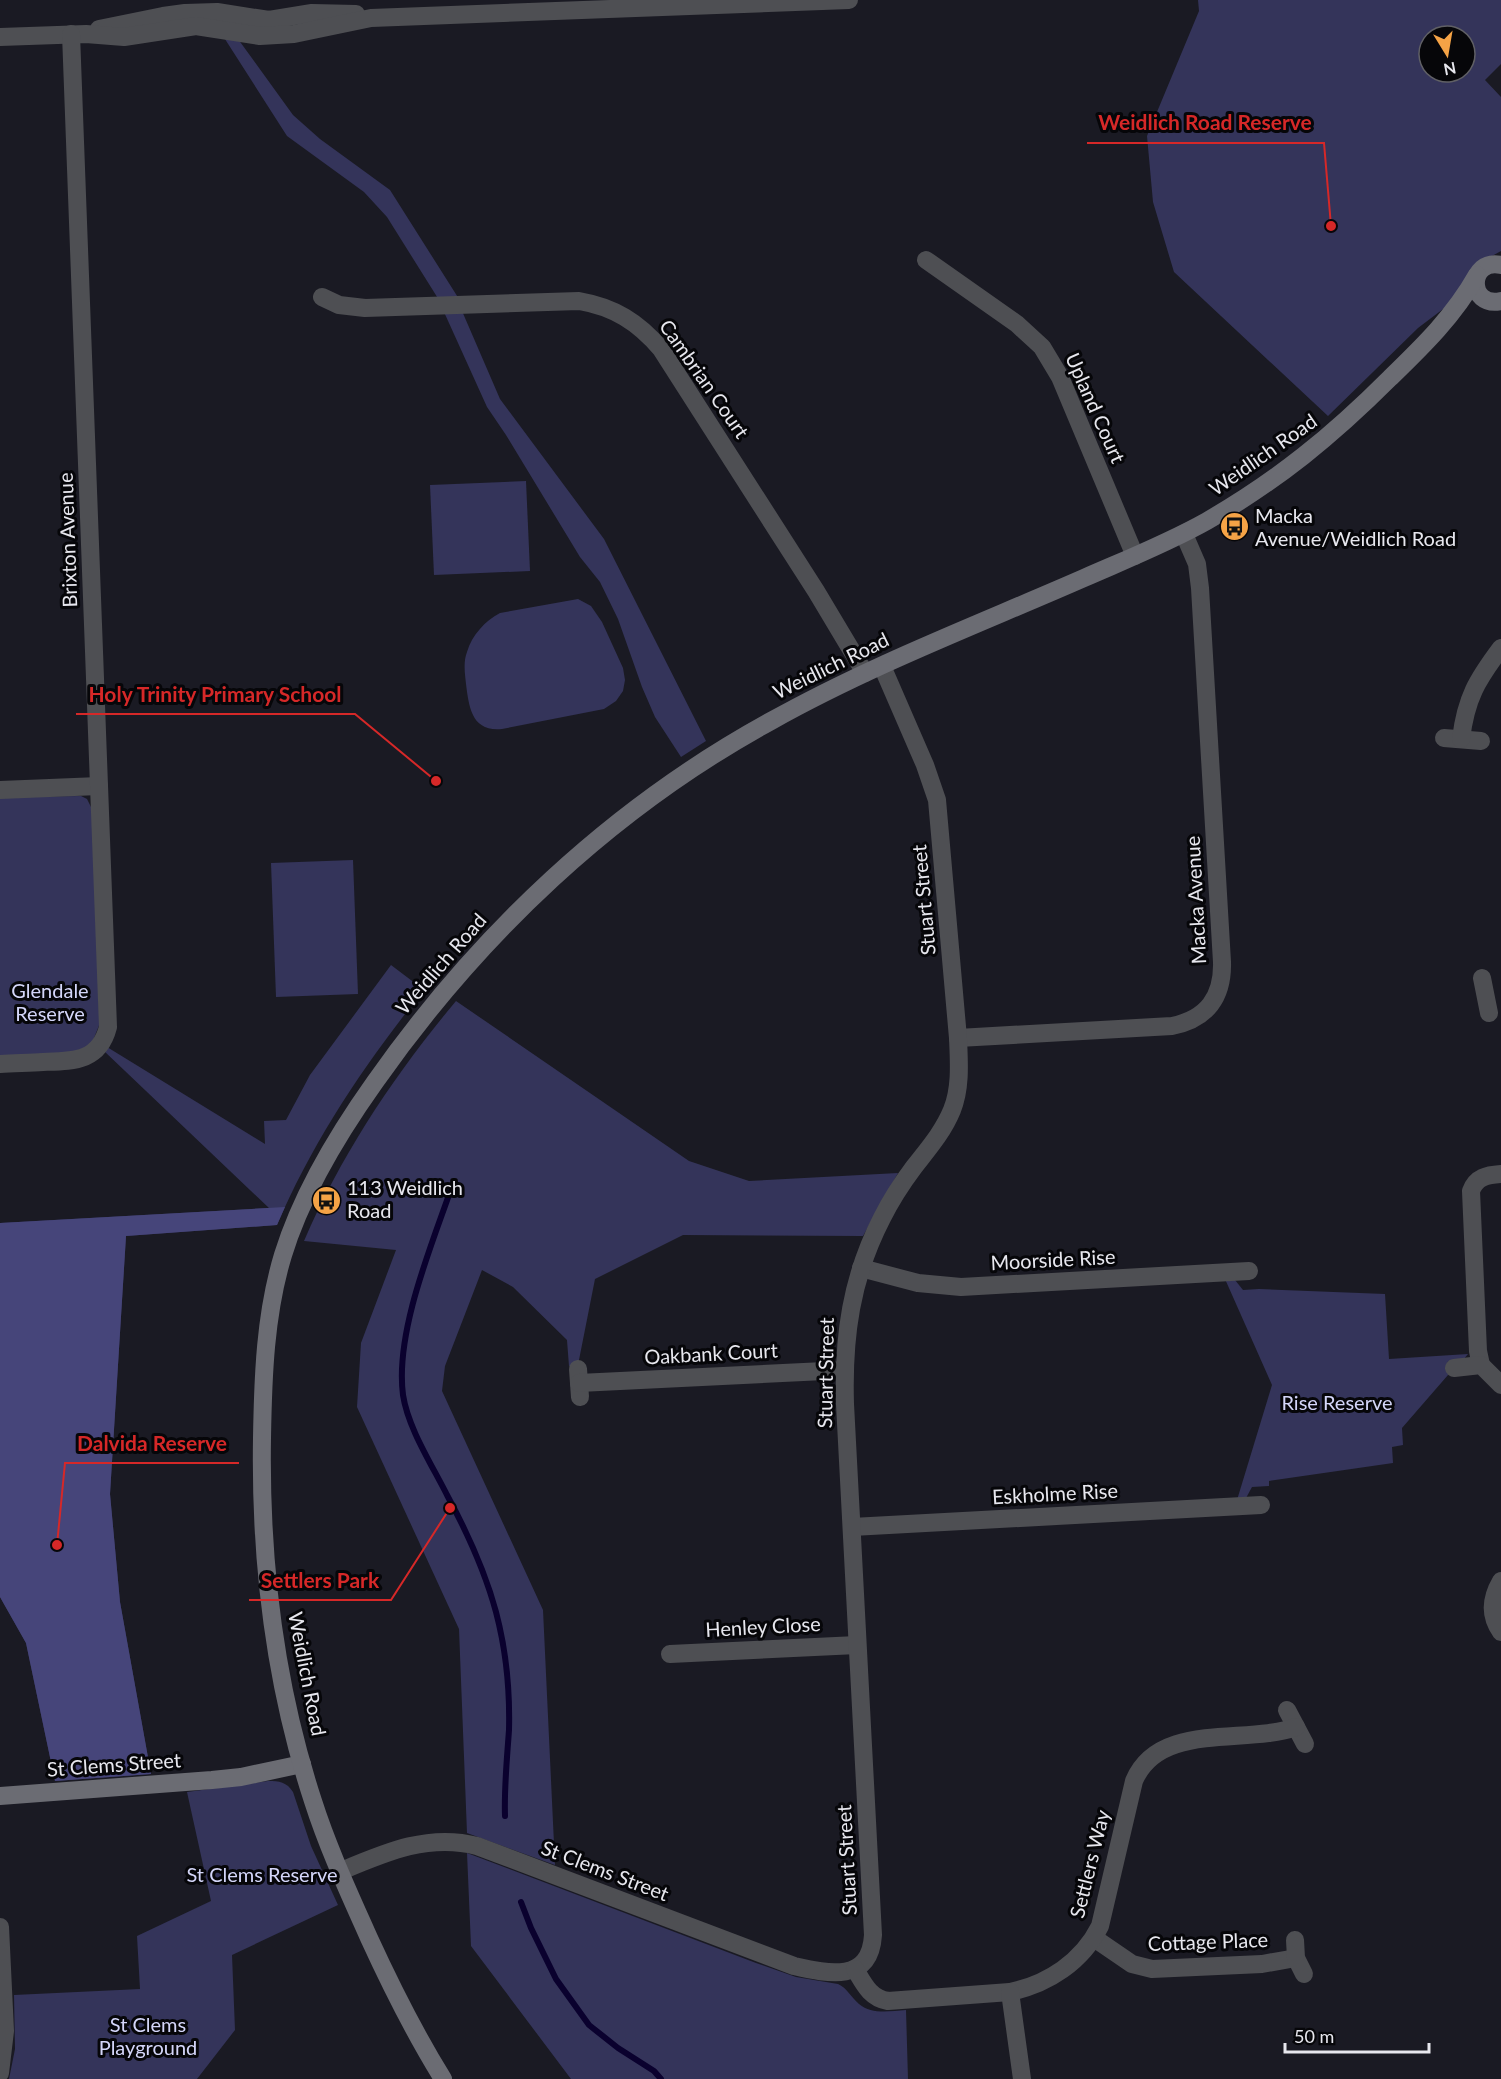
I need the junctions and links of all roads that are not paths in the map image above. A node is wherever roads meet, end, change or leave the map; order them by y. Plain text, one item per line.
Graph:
1 (849, 0) edge
2 (78, 34) junction
3 (0, 38) edge
4 (926, 260) dead end
5 (1493, 266) edge
6 (322, 297) dead end
7 (1496, 303) edge
8 (1439, 330) junction
9 (1184, 534) junction
10 (1135, 556) junction
11 (1501, 648) edge
12 (873, 670) junction
13 (1481, 741) dead end
14 (99, 786) junction
15 (0, 790) edge
16 (958, 1038) junction
17 (0, 1064) edge
18 (1501, 1174) edge
19 (861, 1268) junction
20 (1249, 1271) dead end
21 (1481, 1365) junction
22 (1454, 1368) dead end
23 (845, 1370) junction
24 (579, 1383) dead end
25 (1501, 1385) edge
26 (1261, 1505) dead end
27 (852, 1527) junction
28 (1501, 1581) edge
29 (1501, 1632) edge
30 (857, 1644) junction
31 (670, 1654) dead end
32 (1287, 1710) dead end
33 (1296, 1727) junction
34 (1305, 1744) dead end
35 (302, 1764) junction
36 (0, 1796) edge
37 (339, 1872) junction
38 (0, 1927) edge
39 (1094, 1938) junction
40 (1298, 1957) dead end
41 (855, 1969) junction
42 (1010, 1992) junction
43 (0, 2073) edge
44 (443, 2079) edge
45 (1022, 2079) edge

1 - 2 street
2 - 3 street
2 - 14 street, Brixton Avenue
4 - 10 street, Upland Court
5 - 7 street
5 - 8 street, Weidlich Road
6 - 12 street, Cambrian Court
7 - 8 street, Weidlich Road
8 - 9 street, Weidlich Road
9 - 10 street, Weidlich Road
9 - 16 street, Macka Avenue
10 - 12 street, Weidlich Road
11 - 13 street
12 - 16 street, Stuart Street
12 - 35 street, Weidlich Road
14 - 15 street
14 - 17 street, Brixton Avenue
16 - 19 street, Stuart Street
18 - 21 street
19 - 20 street, Moorside Rise
19 - 23 street, Stuart Street
21 - 22 street
21 - 25 street
23 - 24 street, Oakbank Court
23 - 27 street, Stuart Street
26 - 27 street, Eskholme Rise
27 - 30 street, Stuart Street
28 - 29 street
30 - 31 street, Henley Close
30 - 41 street, Stuart Street
32 - 33 street
33 - 34 street
33 - 39 street, Settlers Way
35 - 36 street, St Clems Street
35 - 37 street, Weidlich Road
37 - 41 street, St Clems Street
37 - 44 street, Weidlich Road
38 - 43 street
39 - 40 street, Cottage Place
39 - 42 street, Settlers Way
41 - 42 street, Settlers Way
42 - 45 street

